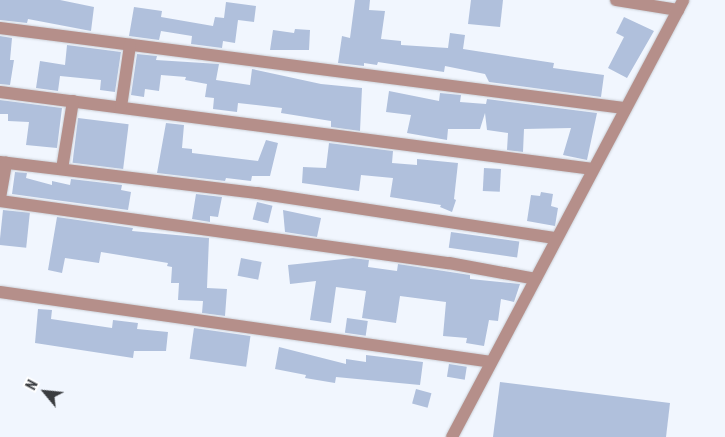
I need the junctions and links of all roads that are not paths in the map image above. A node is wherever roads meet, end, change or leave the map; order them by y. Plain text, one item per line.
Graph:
1 (616, 0) edge
2 (680, 5) edge
3 (0, 28) edge
4 (130, 45) junction
5 (0, 92) edge
6 (73, 101) junction
7 (121, 107) junction
8 (624, 108) junction
9 (3, 163) edge
10 (62, 169) junction
11 (593, 169) junction
12 (0, 200) edge
13 (556, 238) junction
14 (536, 279) junction
15 (0, 292) edge
16 (491, 362) junction
17 (452, 437) edge

1 - 2 street
2 - 8 street
3 - 4 street
4 - 7 street
4 - 8 street
5 - 6 street
6 - 7 street
6 - 10 street
7 - 11 street
8 - 11 street
9 - 10 street
9 - 12 street
10 - 13 street
11 - 13 street
12 - 14 street
13 - 14 street
14 - 16 street
15 - 16 street
16 - 17 street

